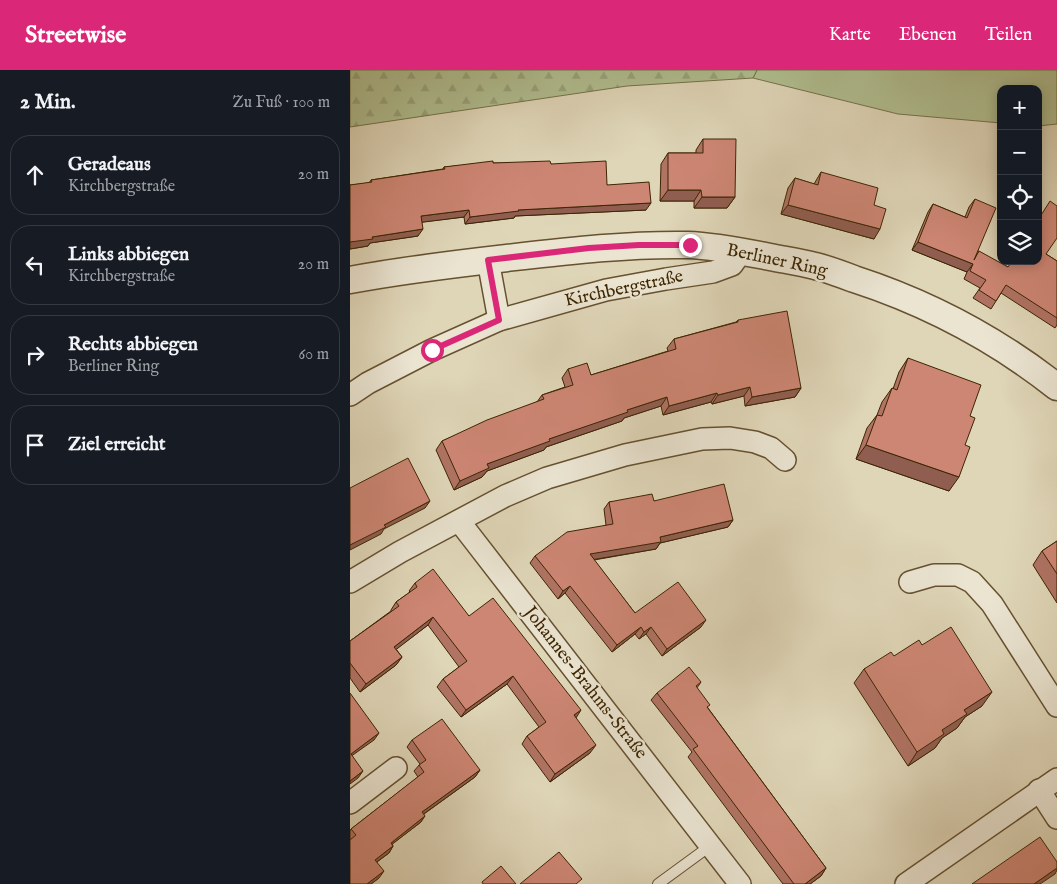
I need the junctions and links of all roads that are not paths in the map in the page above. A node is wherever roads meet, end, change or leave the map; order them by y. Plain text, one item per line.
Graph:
1 (742, 251) junction
2 (488, 260) junction
3 (350, 280) edge
4 (499, 320) junction
5 (1057, 387) edge
6 (350, 395) edge
7 (785, 460) dead end
8 (459, 520) junction
9 (350, 582) edge
10 (910, 582) dead end
11 (1057, 706) edge
12 (396, 768) dead end
13 (1057, 779) edge
14 (1039, 790) junction
15 (350, 803) edge
16 (1057, 818) edge
17 (710, 846) junction
18 (658, 884) edge
19 (740, 884) edge
20 (906, 884) edge

1 - 2 street, Berliner Ring
1 - 4 street, Kirchbergstraße
1 - 5 street, Berliner Ring
2 - 3 street, Berliner Ring
2 - 4 street
4 - 6 street, Kirchbergstraße
7 - 8 street
8 - 9 street
8 - 17 street, Johannes-Brahms-Straße
10 - 11 street
12 - 15 street
13 - 14 street
14 - 16 street
14 - 20 street
17 - 18 lane
17 - 19 street, Johannes-Brahms-Straße

